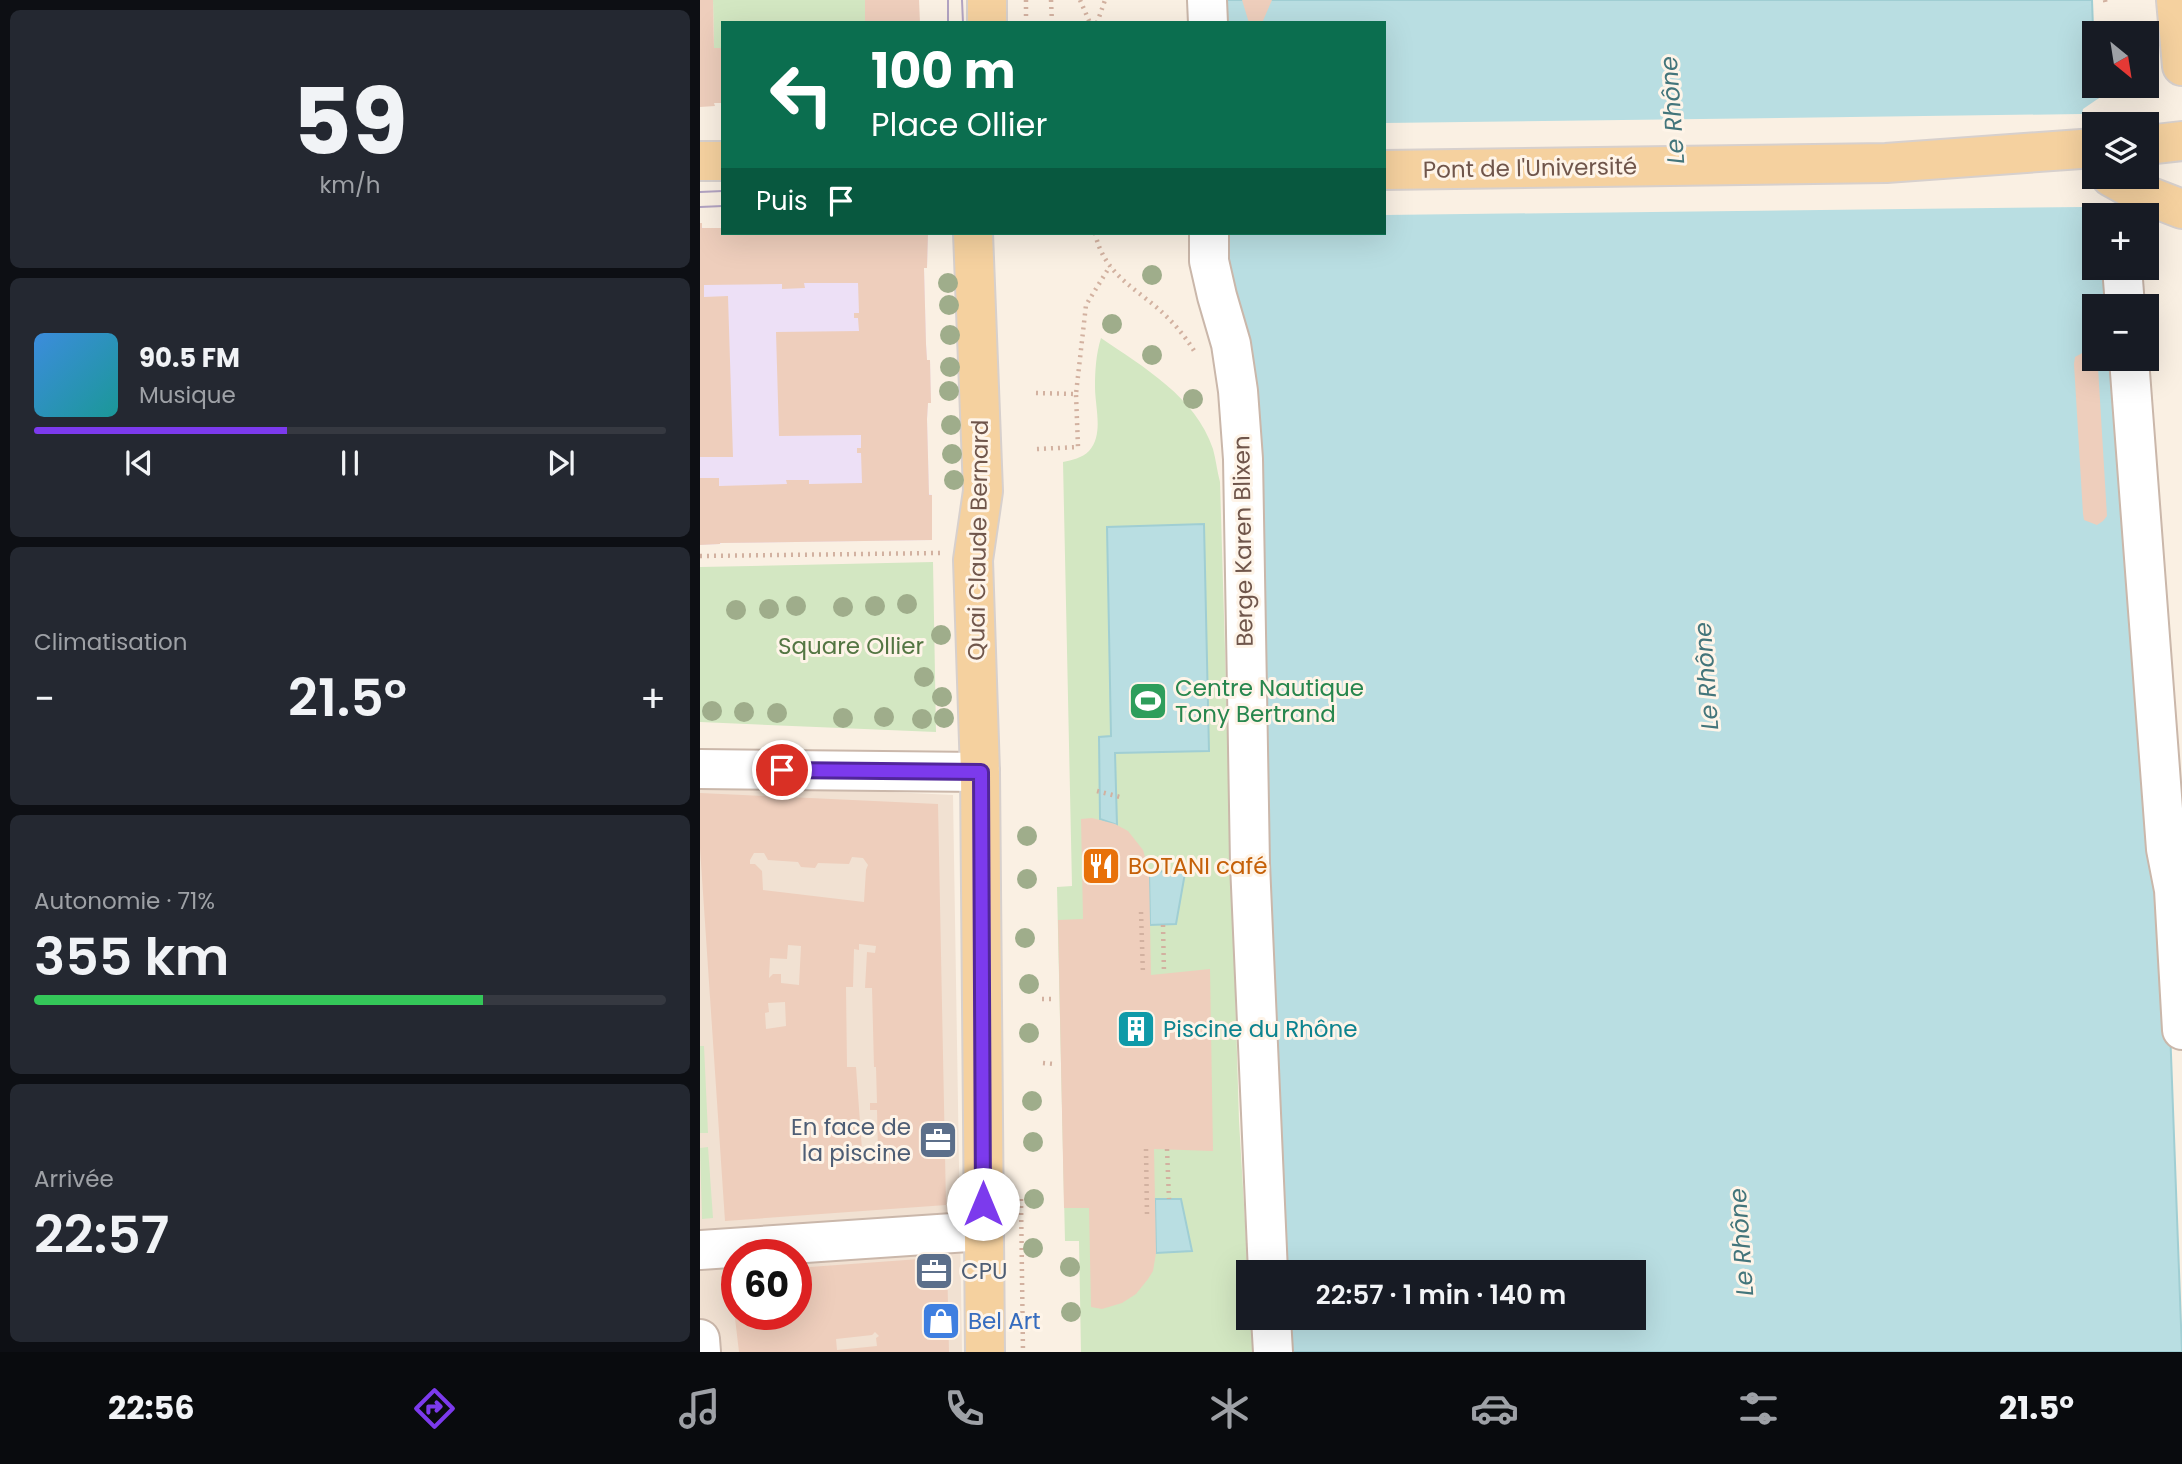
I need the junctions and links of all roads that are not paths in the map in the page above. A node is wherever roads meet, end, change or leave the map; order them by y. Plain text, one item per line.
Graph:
1 (987, 0) edge
2 (2179, 13) edge
3 (987, 21) edge
4 (2182, 66) edge
5 (2182, 141) edge
6 (2159, 144) edge
7 (2082, 149) edge
8 (700, 161) edge
9 (721, 161) edge
10 (1886, 163) junction
11 (1386, 170) edge
12 (2082, 175) edge
13 (2133, 189) edge
14 (2182, 209) edge
15 (973, 235) edge
16 (1209, 235) edge
17 (2130, 371) edge
18 (700, 769) edge
19 (981, 772) junction
20 (2182, 1030) edge
21 (984, 1231) junction
22 (700, 1250) edge
23 (1267, 1260) edge
24 (1272, 1330) edge
25 (700, 1339) edge
26 (701, 1352) edge
27 (985, 1352) edge
28 (1273, 1352) edge

1 - 3 main road
2 - 4 main road
5 - 6 main road
7 - 10 main road, Pont de l'Université
8 - 9 main road
10 - 11 main road, Pont de l'Université
10 - 12 main road, Pont de l'Université
13 - 14 main road
15 - 19 main road, Quai Claude Bernard
16 - 23 street, Berge Karen Blixen
17 - 20 street
18 - 19 street
19 - 21 main road, Quai Claude Bernard
21 - 22 street
21 - 27 main road, Quai Claude Bernard
24 - 28 street
25 - 26 street

